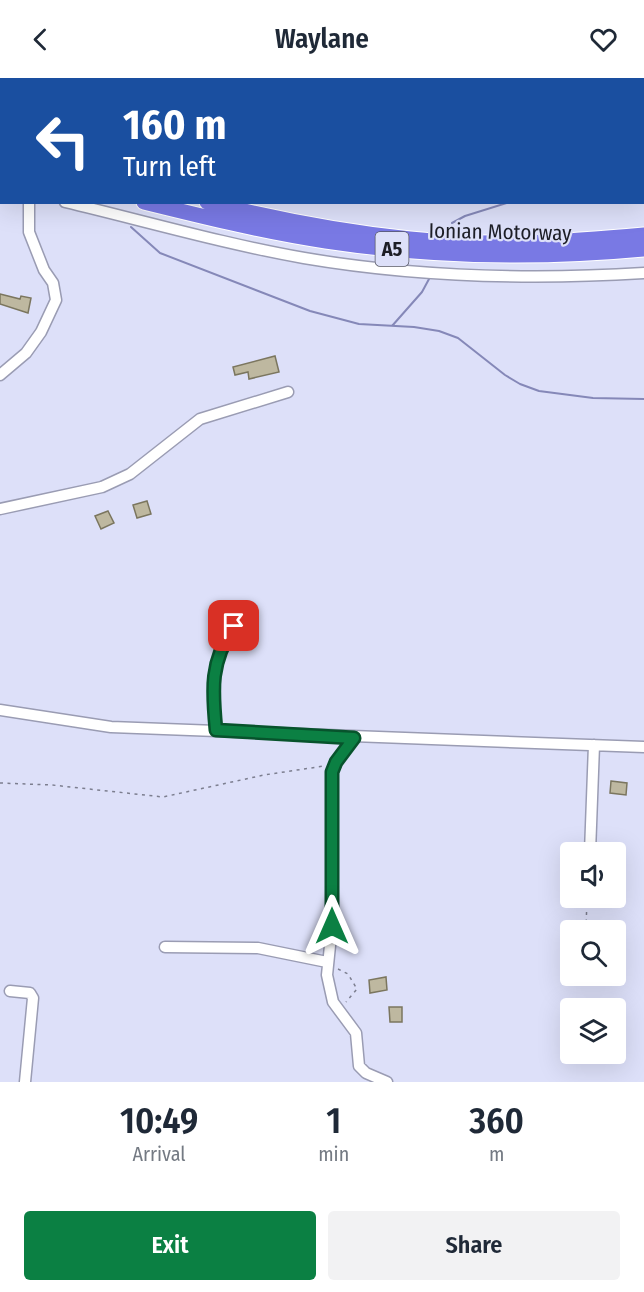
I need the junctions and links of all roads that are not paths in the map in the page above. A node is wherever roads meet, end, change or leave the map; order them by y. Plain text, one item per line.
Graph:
1 (29, 204) edge
2 (74, 204) edge
3 (152, 204) edge
4 (217, 204) edge
5 (644, 235) edge
6 (644, 249) edge
7 (644, 273) edge
8 (0, 375) edge
9 (288, 392) dead end
10 (0, 509) edge
11 (234, 626) dead end
12 (0, 710) edge
13 (216, 730) junction
14 (354, 738) junction
15 (594, 745) junction
16 (644, 747) edge
17 (590, 842) edge
18 (165, 947) dead end
19 (327, 962) junction
20 (10, 991) dead end
21 (24, 1082) edge
22 (387, 1082) edge

1 - 8 street
2 - 7 street
3 - 6 highway, Ionian Motorway / Α5
4 - 5 highway, Ionian Motorway / Α5
9 - 10 street
11 - 13 street
12 - 13 street
13 - 14 street
14 - 15 street
14 - 19 street
15 - 16 street
15 - 17 street
18 - 19 street
19 - 22 street
20 - 21 street

